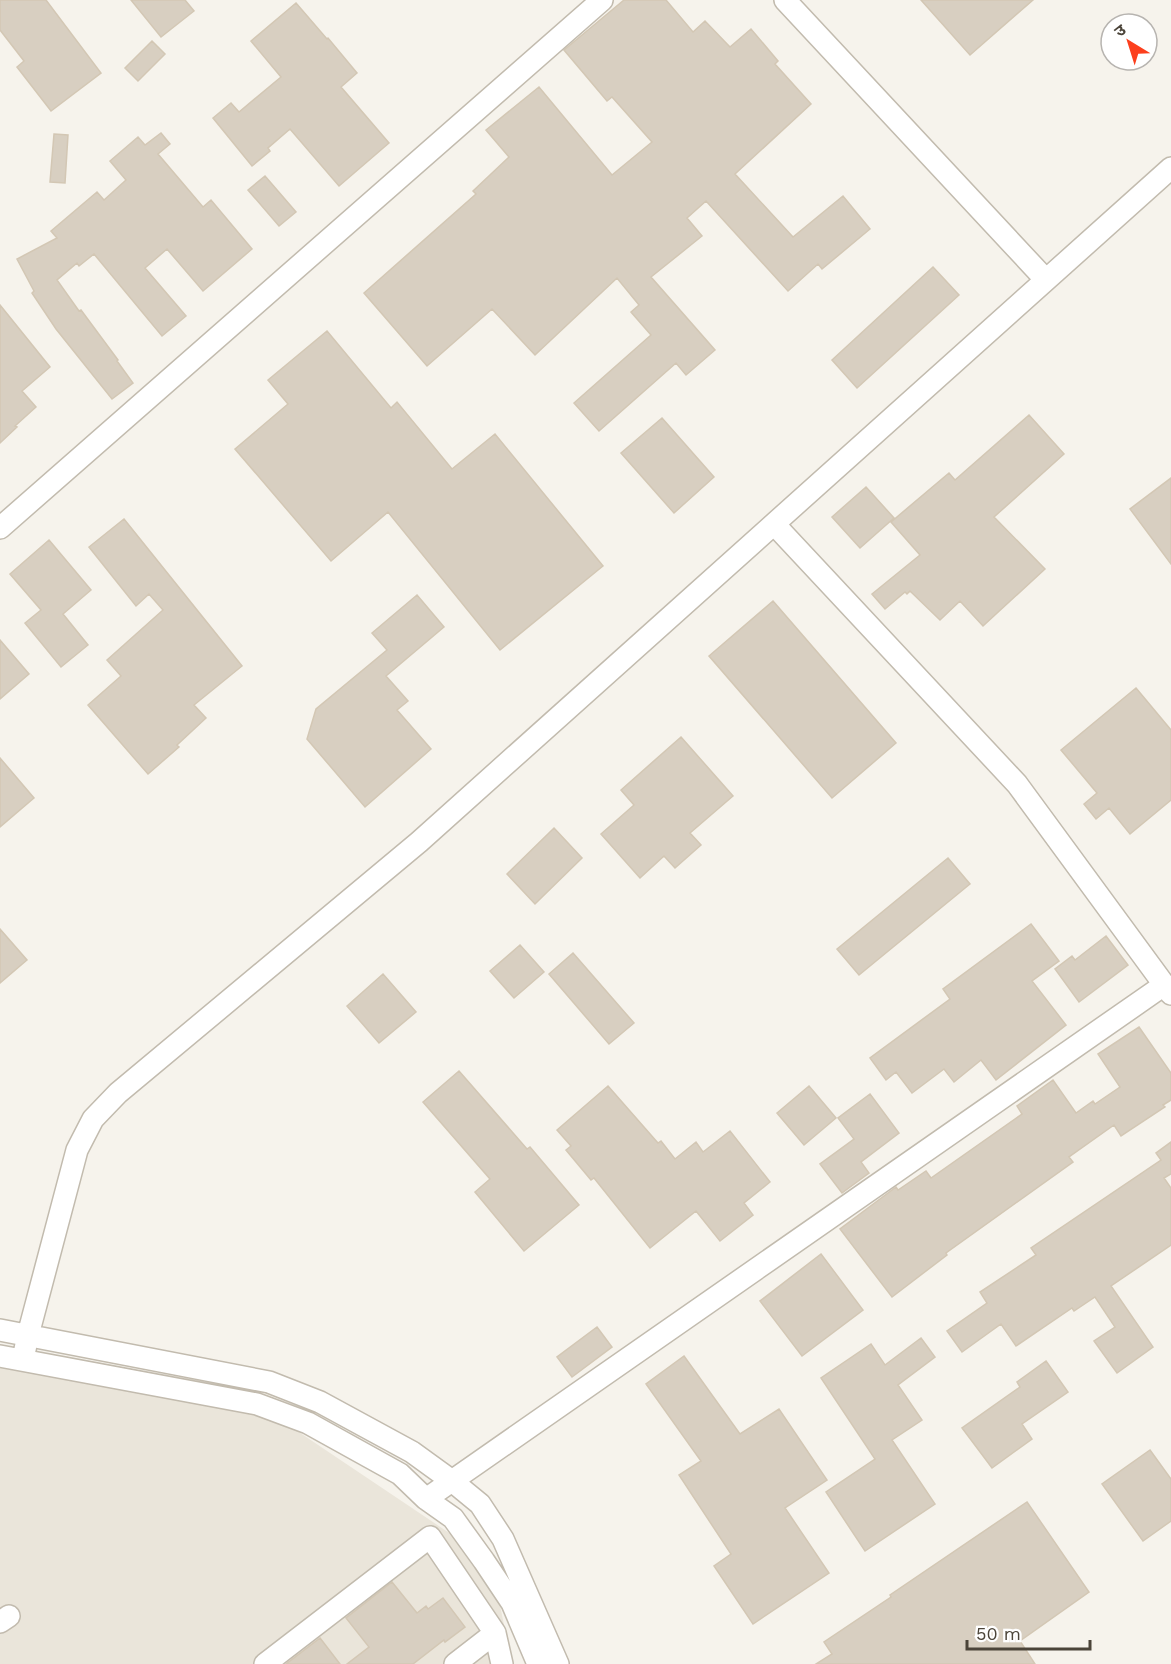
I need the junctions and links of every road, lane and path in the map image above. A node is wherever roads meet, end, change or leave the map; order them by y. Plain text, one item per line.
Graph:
1 (602, 0) edge
2 (785, 0) edge
3 (1171, 168) edge
4 (1046, 280) junction
5 (774, 524) junction
6 (0, 528) edge
7 (1168, 989) edge
8 (0, 1330) edge
9 (28, 1335) junction
10 (0, 1356) edge
11 (23, 1359) junction
12 (452, 1481) junction
13 (426, 1499) junction
14 (495, 1633) junction
15 (265, 1664) edge
16 (455, 1664) edge
17 (502, 1664) edge
18 (537, 1664) edge
19 (558, 1664) edge

1 - 6 street
2 - 4 street
3 - 4 street
4 - 5 street
5 - 7 street
5 - 9 street
7 - 12 street
8 - 9 street
9 - 11 street
9 - 12 street
10 - 11 street
11 - 13 street
12 - 13 street
12 - 19 street
13 - 18 street
14 - 15 street
14 - 16 street
14 - 17 street

